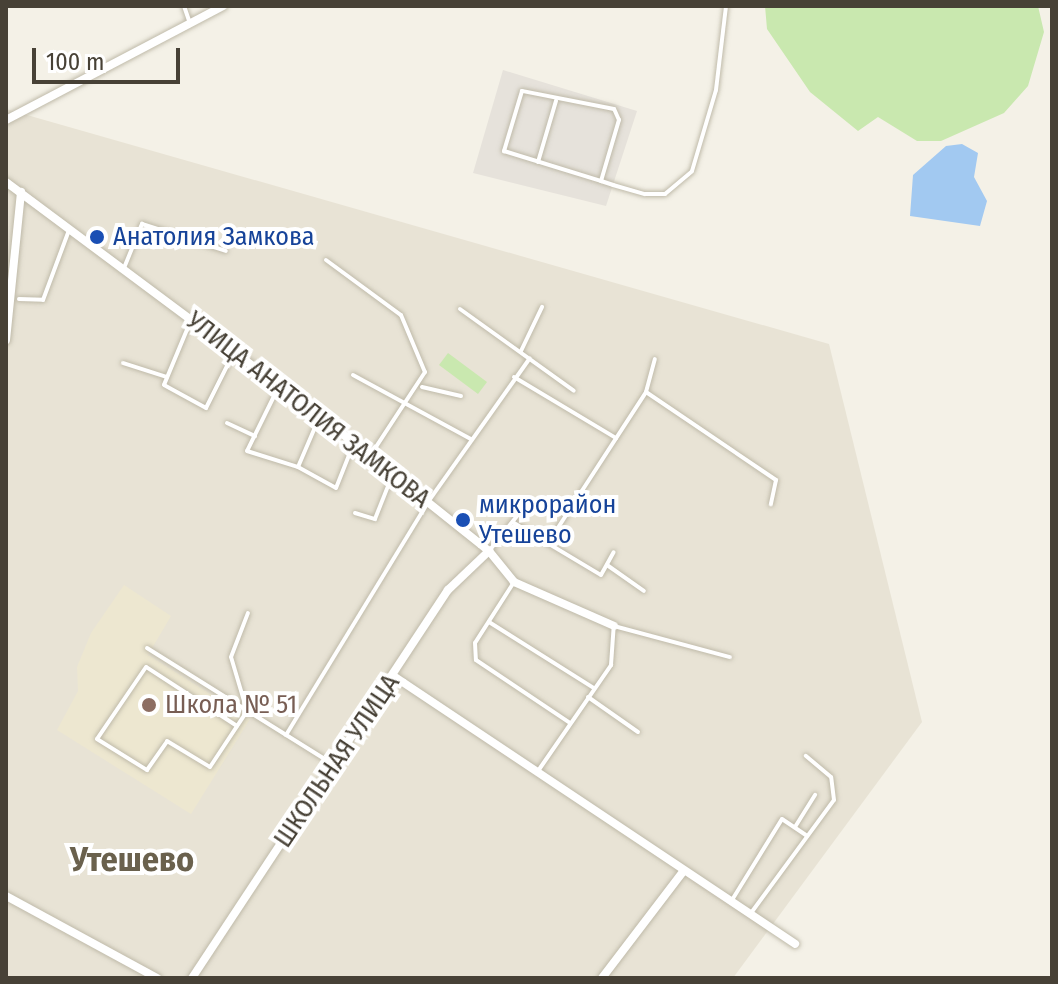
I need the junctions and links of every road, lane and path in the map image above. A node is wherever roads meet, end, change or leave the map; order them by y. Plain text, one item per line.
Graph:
1 (184, 6) edge
2 (223, 6) edge
3 (726, 6) edge
4 (190, 23) junction
5 (556, 101) junction
6 (6, 120) edge
7 (538, 162) junction
8 (601, 181) junction
9 (6, 182) edge
10 (21, 192) junction
11 (70, 228) junction
12 (226, 251) dead end
13 (326, 260) dead end
14 (124, 268) junction
15 (19, 299) dead end
16 (542, 307) dead end
17 (460, 309) dead end
18 (191, 319) junction
19 (6, 340) edge
20 (521, 351) junction
21 (234, 352) junction
22 (530, 358) junction
23 (655, 359) dead end
24 (123, 363) dead end
25 (353, 375) dead end
26 (167, 377) junction
27 (514, 377) junction
28 (279, 386) junction
29 (422, 387) junction
30 (574, 391) dead end
31 (646, 392) junction
32 (461, 396) dead end
33 (404, 406) junction
34 (320, 416) junction
35 (227, 423) dead end
36 (255, 436) junction
37 (616, 438) junction
38 (471, 439) junction
39 (354, 443) junction
40 (370, 456) junction
41 (298, 467) junction
42 (393, 474) junction
43 (529, 501) dead end
44 (428, 502) junction
45 (771, 504) dead end
46 (355, 513) dead end
47 (514, 523) junction
48 (550, 540) junction
49 (489, 551) junction
50 (614, 552) dead end
51 (607, 565) junction
52 (514, 582) junction
53 (644, 591) dead end
54 (248, 613) dead end
55 (489, 622) junction
56 (614, 626) junction
57 (147, 648) dead end
58 (730, 657) dead end
59 (395, 677) junction
60 (594, 688) junction
61 (588, 697) junction
62 (247, 711) junction
63 (570, 723) junction
64 (237, 726) junction
65 (638, 732) dead end
66 (286, 735) junction
67 (806, 756) dead end
68 (333, 765) junction
69 (537, 773) junction
70 (815, 795) dead end
71 (795, 827) junction
72 (808, 836) junction
73 (682, 873) junction
74 (6, 896) edge
75 (732, 900) junction
76 (751, 913) junction
77 (795, 944) dead end
78 (157, 978) edge
79 (192, 978) edge
80 (602, 978) edge

1 - 4 lane
2 - 4 street
3 - 8 lane
4 - 6 street
5 - 7 lane
5 - 7 lane
5 - 8 lane
7 - 8 lane
9 - 10 street, УЛИЦА АНАТОЛИЯ ЗАМКОВА
10 - 11 street, УЛИЦА АНАТОЛИЯ ЗАМКОВА
10 - 19 street
11 - 14 street, УЛИЦА АНАТОЛИЯ ЗАМКОВА
11 - 15 lane
12 - 14 lane
13 - 29 lane
14 - 18 street, УЛИЦА АНАТОЛИЯ ЗАМКОВА
16 - 20 lane
17 - 20 lane
18 - 21 street, УЛИЦА АНАТОЛИЯ ЗАМКОВА
18 - 26 lane
20 - 22 lane
21 - 26 lane
21 - 28 street, УЛИЦА АНАТОЛИЯ ЗАМКОВА
22 - 27 lane
22 - 30 lane
23 - 31 lane
24 - 26 lane
25 - 33 lane
27 - 37 lane
27 - 38 lane
28 - 34 street, УЛИЦА АНАТОЛИЯ ЗАМКОВА
28 - 36 lane
29 - 32 lane
29 - 33 lane
31 - 37 lane
31 - 45 lane
33 - 38 lane
33 - 40 lane
34 - 39 street, УЛИЦА АНАТОЛИЯ ЗАМКОВА
34 - 41 lane
35 - 36 lane
36 - 41 lane
37 - 48 lane
38 - 44 lane
39 - 40 street, УЛИЦА АНАТОЛИЯ ЗАМКОВА
39 - 41 lane
40 - 42 street, УЛИЦА АНАТОЛИЯ ЗАМКОВА
42 - 44 street, УЛИЦА АНАТОЛИЯ ЗАМКОВА
42 - 46 lane
43 - 47 lane
44 - 49 street, УЛИЦА АНАТОЛИЯ ЗАМКОВА
44 - 66 lane
47 - 48 lane
47 - 49 lane
48 - 51 lane
49 - 52 street, УЛИЦА АНАТОЛИЯ ЗАМКОВА
49 - 59 street, ШКОЛЬНАЯ УЛИЦА
50 - 51 lane
51 - 53 lane
52 - 55 lane
52 - 56 street, УЛИЦА АНАТОЛИЯ ЗАМКОВА
54 - 62 lane
55 - 60 lane
55 - 63 lane
56 - 58 lane
56 - 60 lane
57 - 62 lane
59 - 68 street, ШКОЛЬНАЯ УЛИЦА
59 - 69 street
60 - 61 lane
61 - 63 lane
61 - 65 lane
62 - 64 lane
62 - 66 lane
63 - 69 lane
64 - 64 lane
66 - 68 lane
67 - 72 lane
68 - 79 street, ШКОЛЬНАЯ УЛИЦА
69 - 73 street
70 - 71 lane
71 - 72 lane
71 - 75 lane
72 - 76 lane
73 - 75 street
73 - 80 street
74 - 78 street
75 - 76 street
76 - 77 street

